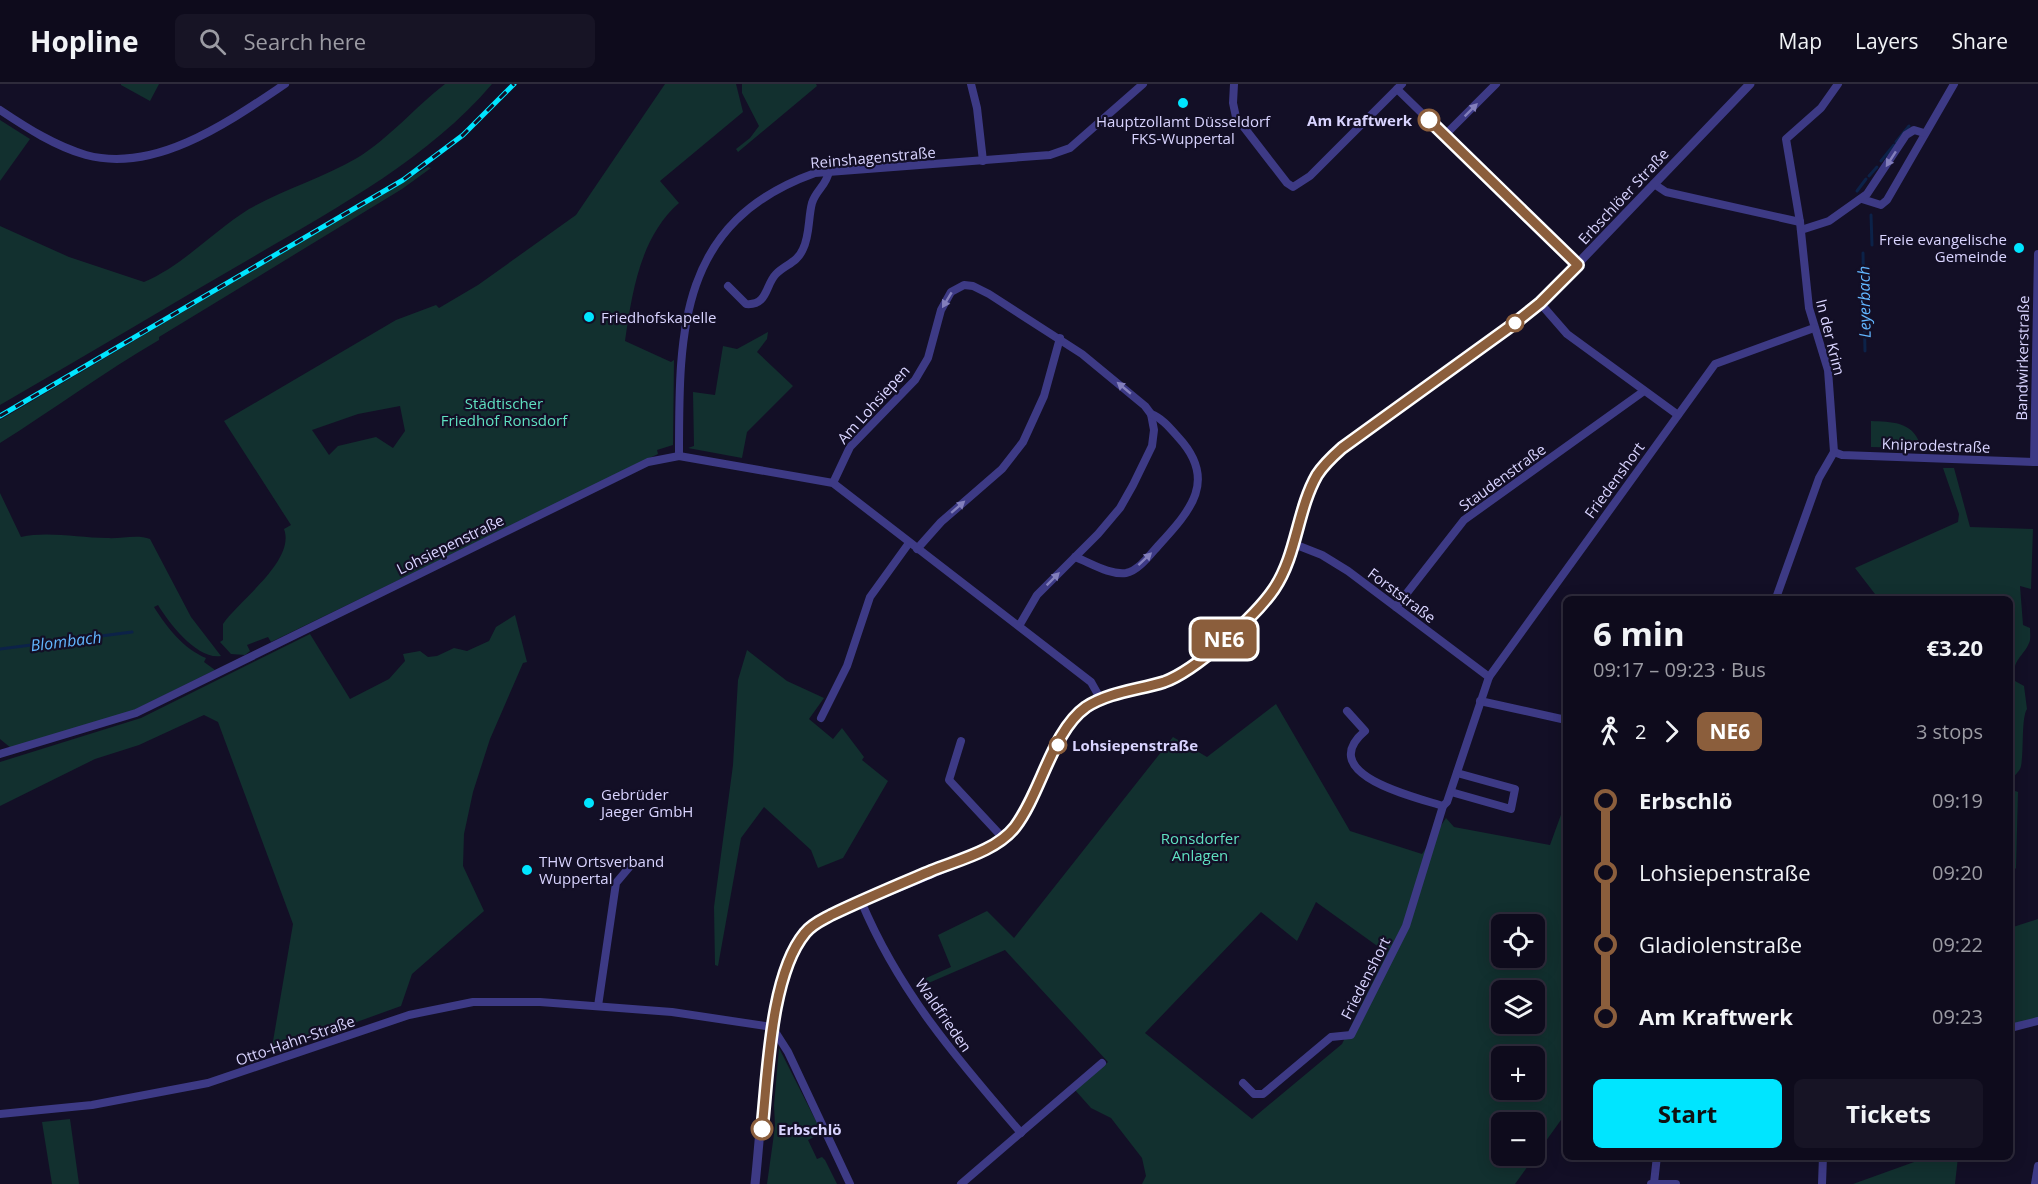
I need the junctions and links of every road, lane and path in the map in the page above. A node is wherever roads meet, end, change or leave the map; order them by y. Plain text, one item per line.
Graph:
1 (285, 84) edge
2 (971, 84) edge
3 (1143, 84) edge
4 (1234, 84) edge
5 (1496, 84) edge
6 (1750, 84) edge
7 (1838, 84) edge
8 (1954, 84) edge
9 (1400, 87) edge
10 (0, 110) edge
11 (1924, 133) junction
12 (1445, 135) junction
13 (982, 161) junction
14 (829, 171) junction
15 (1654, 184) junction
16 (1862, 199) junction
17 (1800, 226) junction
18 (2038, 254) edge
19 (1578, 265) junction
20 (728, 286) dead end
21 (1540, 303) junction
22 (1814, 328) junction
23 (1060, 338) junction
24 (1644, 391) junction
25 (1151, 414) junction
26 (1678, 415) junction
27 (1834, 452) junction
28 (679, 456) junction
29 (2036, 462) edge
30 (833, 483) junction
31 (909, 543) junction
32 (1294, 544) junction
33 (918, 549) junction
34 (1075, 556) junction
35 (1777, 596) edge
36 (1396, 607) junction
37 (1019, 626) junction
38 (1489, 677) junction
39 (1100, 699) junction
40 (1480, 701) junction
41 (1347, 711) dead end
42 (821, 718) dead end
43 (1563, 719) edge
44 (961, 741) dead end
45 (0, 754) edge
46 (1457, 773) junction
47 (1451, 792) junction
48 (1443, 806) junction
49 (1003, 838) junction
50 (632, 864) dead end
51 (861, 901) junction
52 (598, 1006) junction
53 (2038, 1021) edge
54 (772, 1027) junction
55 (2013, 1027) edge
56 (1102, 1063) dead end
57 (1243, 1083) dead end
58 (0, 1114) edge
59 (1021, 1133) junction
60 (1656, 1160) edge
61 (1823, 1160) edge
62 (2038, 1172) edge
63 (1652, 1183) edge
64 (755, 1184) edge
65 (850, 1184) edge
66 (961, 1184) edge
67 (1676, 1184) edge
68 (1822, 1184) edge
69 (2035, 1184) edge

1 - 10 street
2 - 13 street
3 - 13 street, Reinshagenstraße
4 - 9 street
12 -> 5 street
6 - 15 street, Erbschlöer Straße
7 - 17 street, In der Krim
8 - 11 street
9 - 12 street
11 -> 16 street
11 - 16 street
12 - 19 street
13 - 14 street, Reinshagenstraße
14 - 20 street
14 - 28 street, Reinshagenstraße
15 - 17 street
15 - 19 street, Erbschlöer Straße
16 - 17 street
17 - 22 street, In der Krim
18 - 29 street, Bandwirkerstraße
19 - 21 street, Erbschlöer Straße
21 - 24 street
21 - 32 street, Erbschlöer Straße
22 - 26 street, Friedenshort
22 - 27 street, In der Krim
25 -> 23 street, Am Lohsiepen
23 -> 30 street, Am Lohsiepen
33 -> 23 street
24 - 26 street
24 - 36 street, Staudenstraße
25 - 34 street
34 -> 25 street, Am Lohsiepen
26 - 38 street, Friedenshort
27 - 29 street, Kniprodestraße
27 - 35 street
28 - 30 street, Lohsiepenstraße
28 - 45 street, Lohsiepenstraße
30 - 31 street, Lohsiepenstraße
31 - 33 street, Lohsiepenstraße
31 - 42 street
32 - 36 street, Forststraße
32 - 39 street, Erbschlöer Straße
33 - 37 street, Lohsiepenstraße
37 -> 34 street
36 - 38 street, Forststraße
37 - 39 street, Lohsiepenstraße
38 - 40 street, Friedenshort
39 - 49 street, Erbschlöer Straße
40 - 43 street
40 - 46 street, Friedenshort
41 - 48 street
44 - 49 street
46 - 47 street, Friedenshort
46 - 47 street
47 - 48 street, Friedenshort
48 - 57 street, Friedenshort
49 - 51 street, Erbschlöer Straße
50 - 52 street
51 - 54 street, Erbschlöer Straße
51 - 59 street, Waldfrieden
52 - 54 street, Otto-Hahn-Straße
52 - 58 street, Otto-Hahn-Straße
53 - 55 street
54 - 64 street, Erbschlöer Straße
54 - 65 street
56 - 59 street
59 - 66 street
60 - 63 street
61 - 68 street
62 - 69 street
63 - 67 street

